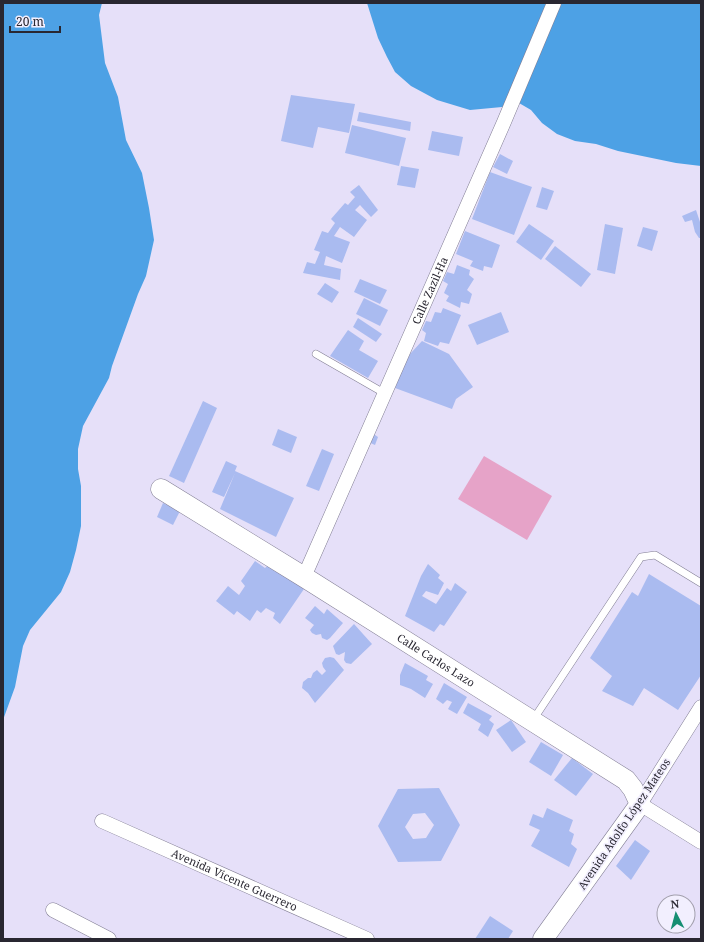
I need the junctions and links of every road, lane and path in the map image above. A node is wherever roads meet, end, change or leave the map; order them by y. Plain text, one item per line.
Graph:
1 (554, 3) edge
2 (316, 354) dead end
3 (384, 393) junction
4 (161, 489) dead end
5 (304, 577) junction
6 (701, 583) edge
7 (701, 707) edge
8 (533, 721) junction
9 (640, 804) junction
10 (102, 821) dead end
11 (701, 842) edge
12 (53, 910) dead end
13 (109, 939) edge
14 (367, 939) edge
15 (543, 939) edge

1 - 3 street, Calle Zazil-Ha
2 - 3 lane
3 - 5 street, Calle Zazil-Ha
4 - 5 street, Calle Carlos Lazo
5 - 8 street, Calle Carlos Lazo
6 - 8 lane
7 - 9 street, Avenida Adolfo López Mateos
8 - 9 street, Calle Carlos Lazo
9 - 11 street
9 - 15 street, Avenida Adolfo López Mateos
10 - 14 street, Avenida Vicente Guerrero
12 - 13 street

